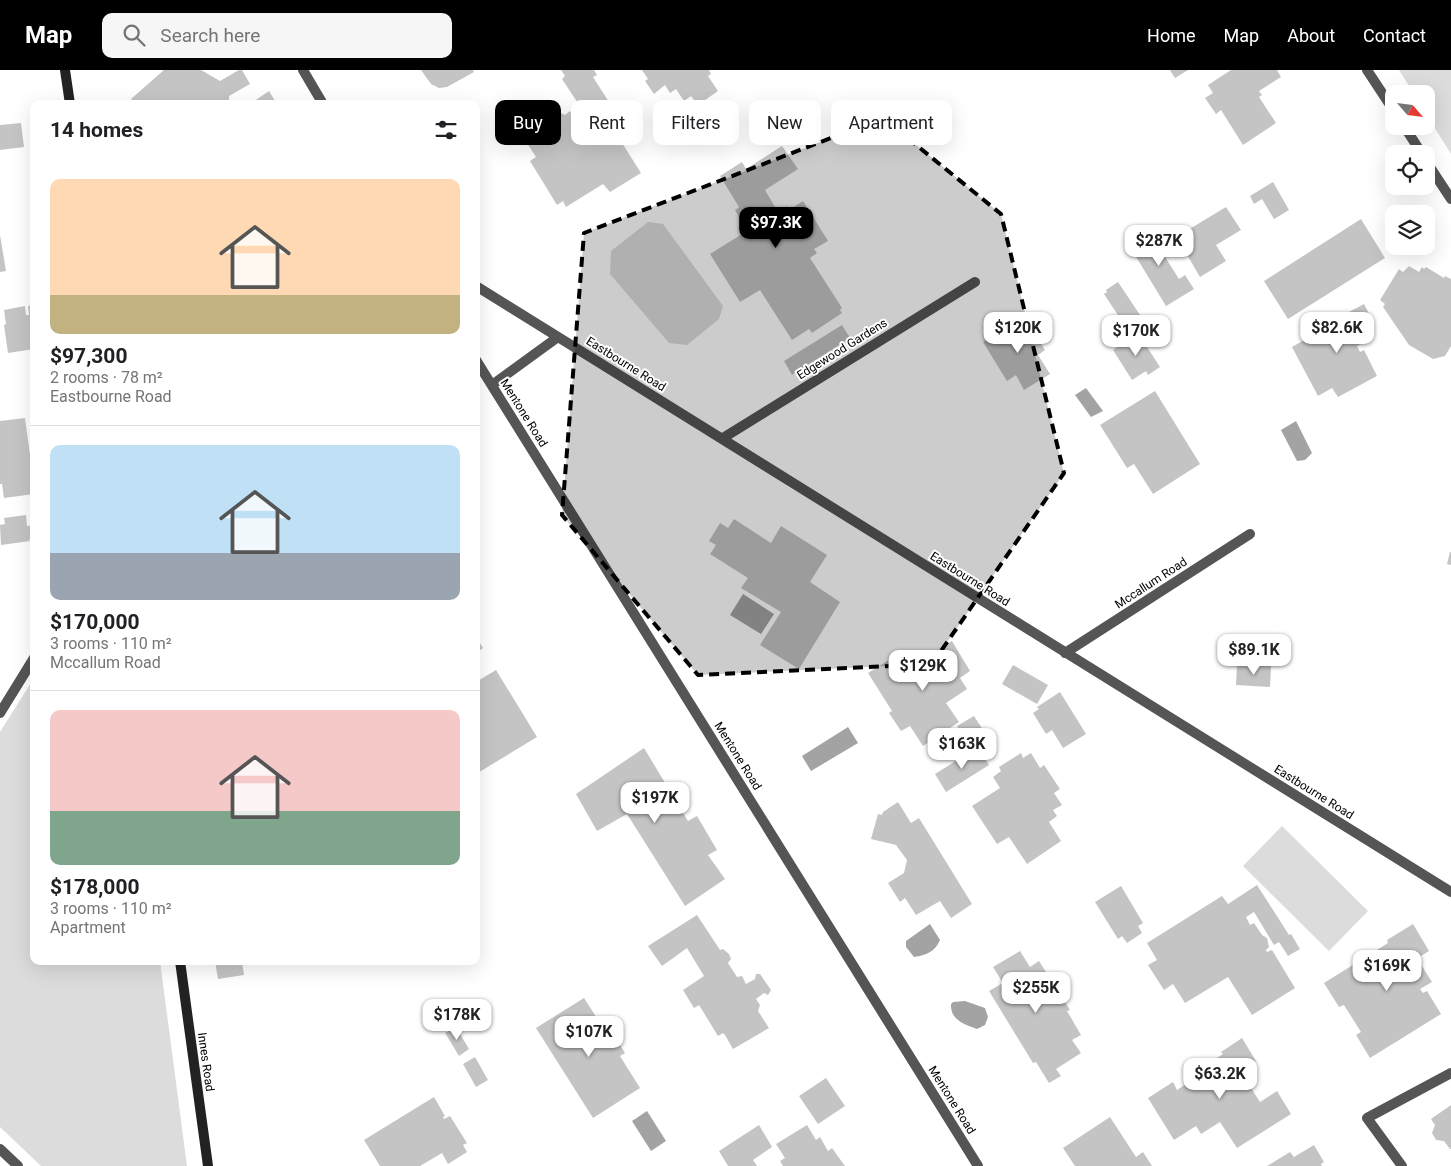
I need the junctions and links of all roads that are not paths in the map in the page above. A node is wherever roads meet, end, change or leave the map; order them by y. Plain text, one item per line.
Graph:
1 (65, 70) edge
2 (303, 70) edge
3 (1367, 70) edge
4 (1385, 97) edge
5 (69, 100) edge
6 (321, 100) edge
7 (1435, 175) edge
8 (1451, 199) edge
9 (975, 282) dead end
10 (480, 288) edge
11 (558, 337) junction
12 (480, 366) edge
13 (492, 385) junction
14 (723, 438) junction
15 (1250, 534) dead end
16 (1065, 653) junction
17 (30, 664) edge
18 (0, 713) edge
19 (1451, 892) edge
20 (181, 965) edge
21 (1451, 1073) edge
22 (0, 1149) edge
23 (18, 1166) edge
24 (208, 1166) edge
25 (978, 1166) edge
26 (1402, 1166) edge

1 - 5 street
2 - 6 street
3 - 4 street
7 - 8 street
9 - 14 street, Edgewood Gardens
10 - 11 street, Eastbourne Road
11 - 13 street
11 - 14 street, Eastbourne Road
12 - 13 street, Mentone Road
13 - 25 street, Mentone Road
14 - 16 street, Eastbourne Road
15 - 16 street, Mccallum Road
16 - 19 street, Eastbourne Road
17 - 18 street
20 - 24 street, Innes Road
21 - 26 street
22 - 23 street

